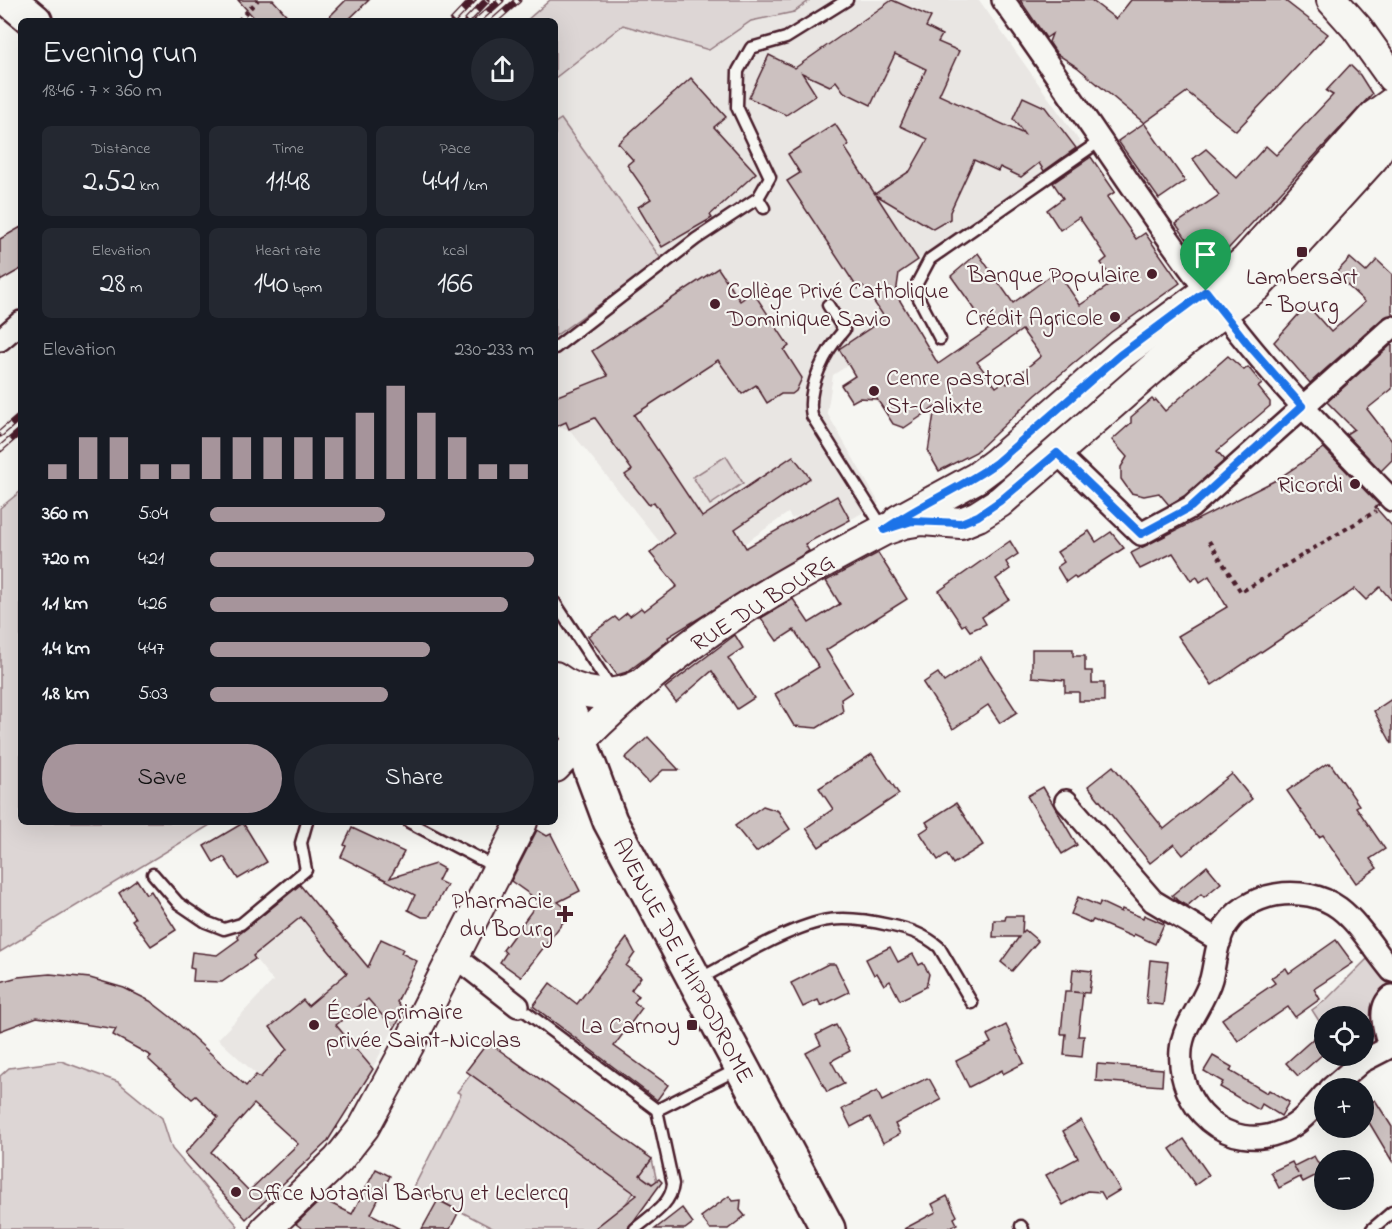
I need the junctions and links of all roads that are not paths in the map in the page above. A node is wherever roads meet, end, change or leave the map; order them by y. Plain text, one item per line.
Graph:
1 (10, 0) edge
2 (847, 0) edge
3 (1003, 0) edge
4 (1332, 0) edge
5 (1342, 0) edge
6 (31, 18) edge
7 (0, 20) edge
8 (1357, 28) junction
9 (18, 35) edge
10 (1392, 77) edge
11 (1392, 103) edge
12 (1392, 127) edge
13 (1100, 141) junction
14 (1215, 301) junction
15 (828, 305) dead end
16 (18, 325) edge
17 (1392, 327) edge
18 (940, 339) dead end
19 (0, 340) edge
20 (558, 346) edge
21 (1302, 406) junction
22 (1057, 453) junction
23 (1387, 504) edge
24 (884, 530) junction
25 (558, 607) edge
26 (558, 679) edge
27 (645, 682) junction
28 (613, 693) junction
29 (558, 713) edge
30 (562, 752) edge
31 (1066, 801) dead end
32 (306, 825) edge
33 (415, 825) edge
34 (520, 825) edge
35 (497, 868) junction
36 (153, 874) dead end
37 (1220, 941) junction
38 (453, 955) junction
39 (1392, 971) edge
40 (695, 981) junction
41 (1392, 996) edge
42 (972, 1003) dead end
43 (518, 1006) joint
44 (1391, 1046) edge
45 (735, 1071) junction
46 (1343, 1078) edge
47 (1314, 1105) edge
48 (657, 1110) junction
49 (1392, 1212) edge
50 (266, 1229) edge
51 (635, 1229) edge
52 (811, 1229) edge
53 (828, 1229) edge
54 (1372, 1229) edge

1 - 6 main road
2 - 20 lane
3 - 13 street
4 - 8 street
5 - 8 street
7 - 9 main road
8 - 10 street
11 - 14 street
12 - 14 street
13 - 14 street
13 - 18 lane
14 - 21 street
14 - 22 street, RUE DU BOURG
14 - 24 street, RUE DU BOURG
15 - 24 lane
16 - 19 street
17 - 21 street
21 - 22 street
21 - 23 street
22 - 24 street, RUE DU BOURG
24 - 27 street, RUE DU BOURG
25 - 28 lane
26 - 28 street, RUE DU BOURG
27 - 28 street, RUE DU BOURG
27 - 30 street, RUE DU BOURG
29 - 30 main road, AVENUE DE L'HIPPODROME
30 - 40 main road, AVENUE DE L'HIPPODROME
30 - 45 main road, AVENUE DE L'HIPPODROME
31 - 37 street
32 - 36 lane
33 - 35 lane
34 - 35 street
35 - 38 street
37 - 39 street
37 - 47 street
38 - 43 street
38 - 50 street
40 - 42 lane
40 - 45 main road, AVENUE DE L'HIPPODROME
41 - 44 street
43 - 48 lane
44 - 46 street
45 - 48 lane
45 - 52 main road, AVENUE DE L'HIPPODROME
45 - 53 main road, AVENUE DE L'HIPPODROME
48 - 51 lane
49 - 54 lane

